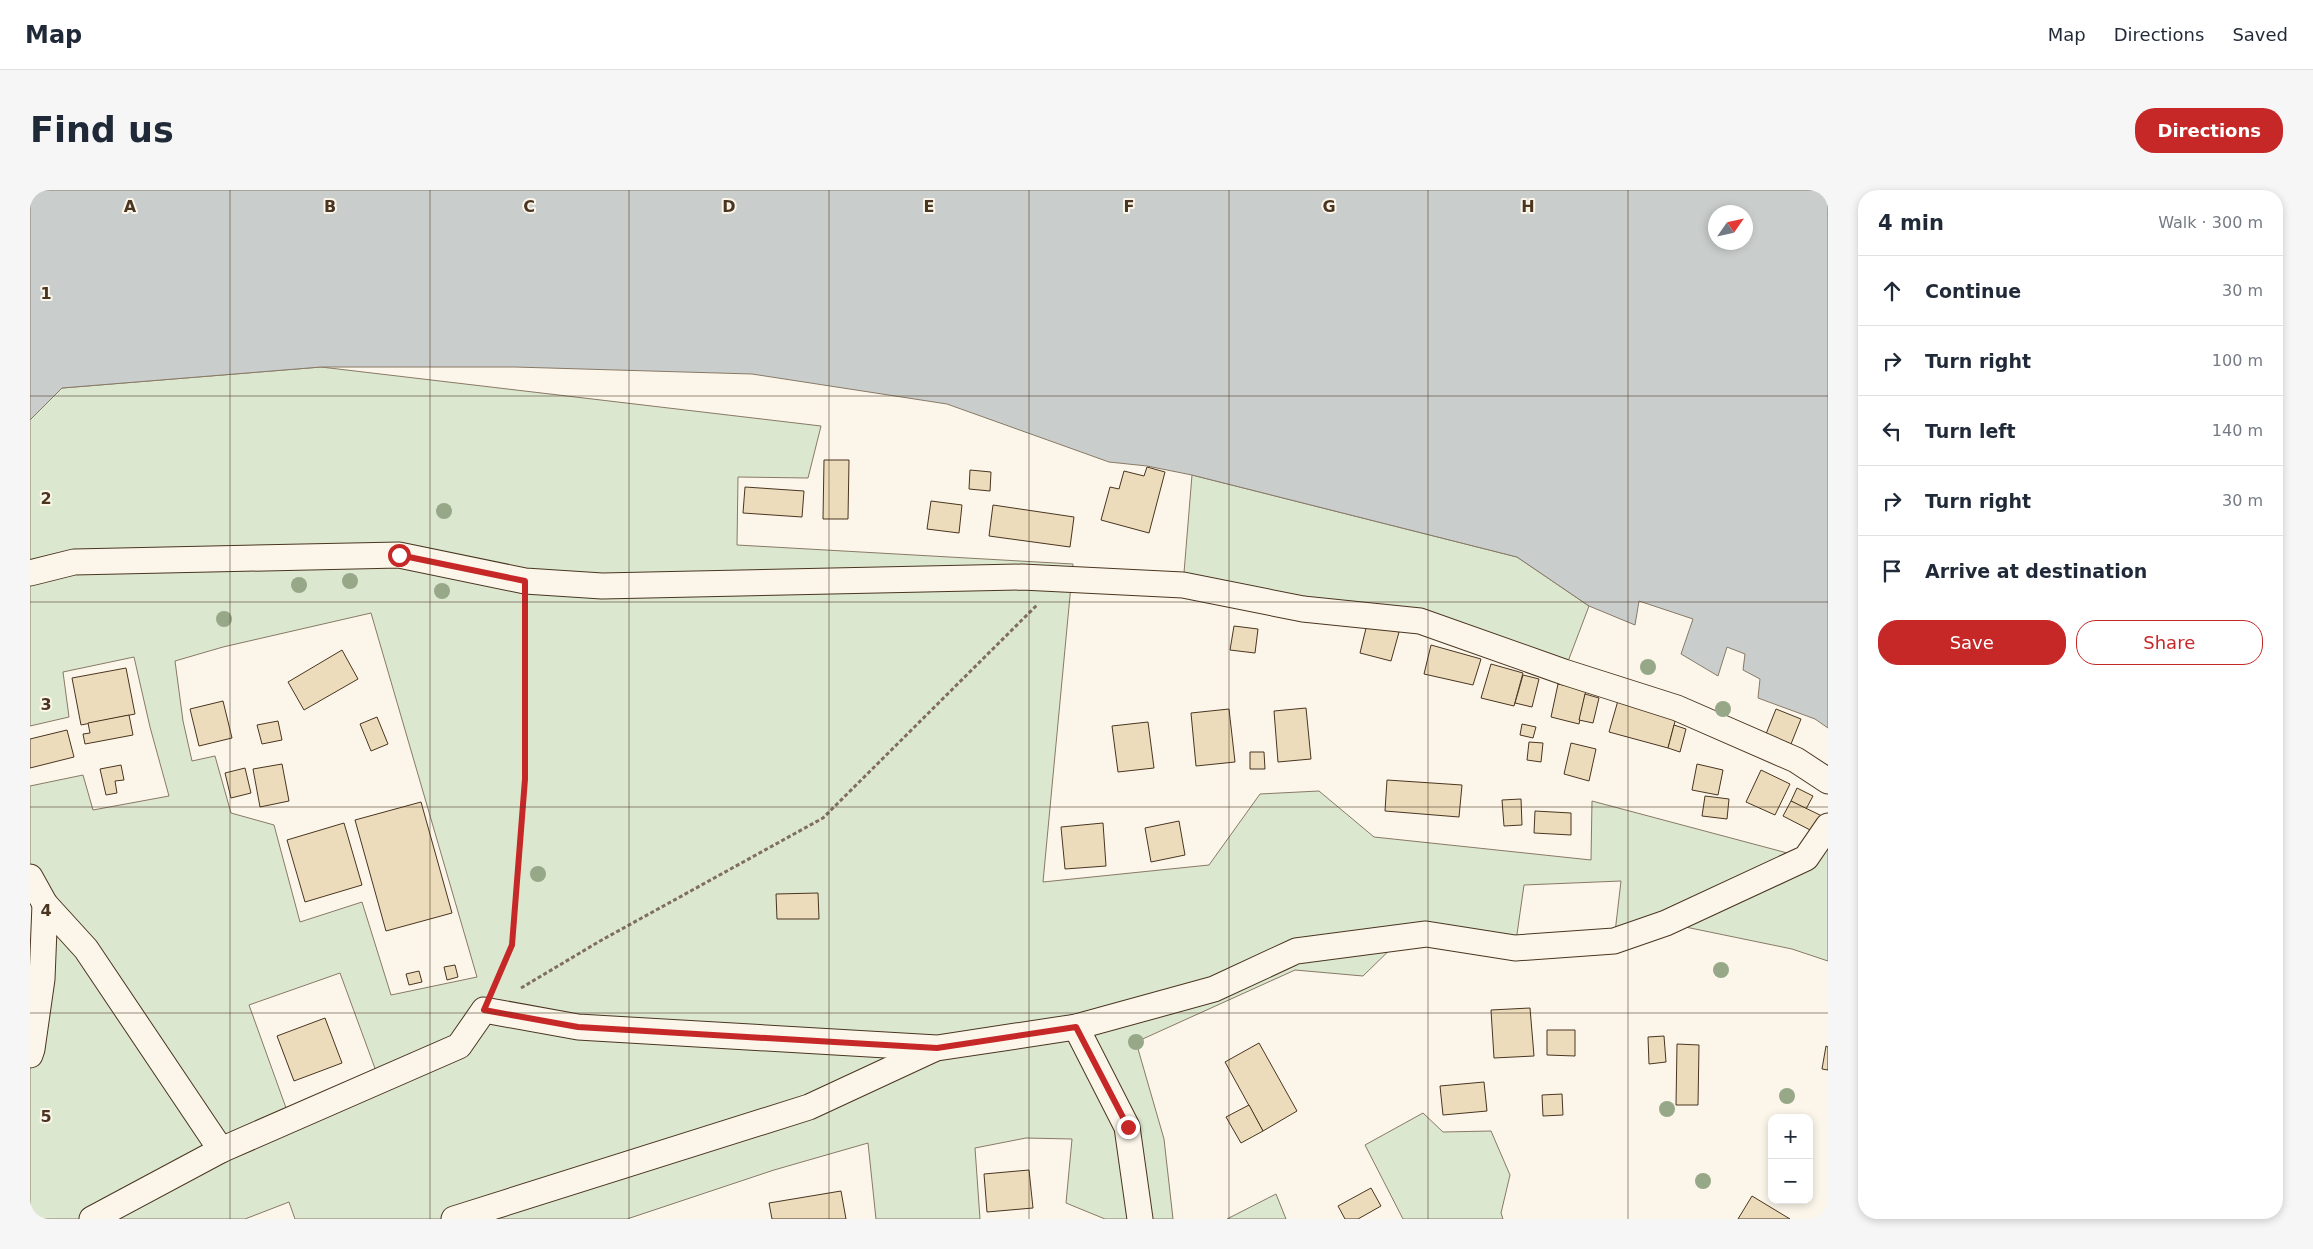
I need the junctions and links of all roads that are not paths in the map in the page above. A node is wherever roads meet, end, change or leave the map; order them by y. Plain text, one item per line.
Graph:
1 (30, 573) edge
2 (1828, 781) edge
3 (1828, 826) edge
4 (30, 877) edge
5 (45, 904) junction
6 (1076, 1027) junction
7 (937, 1048) junction
8 (30, 1055) edge
9 (221, 1150) junction
10 (92, 1219) edge
11 (454, 1219) edge
12 (1140, 1219) edge

1 - 2 street
3 - 6 street
4 - 5 street
5 - 8 street
5 - 9 street
6 - 7 street
6 - 12 street
7 - 9 street
7 - 11 street
9 - 10 street

